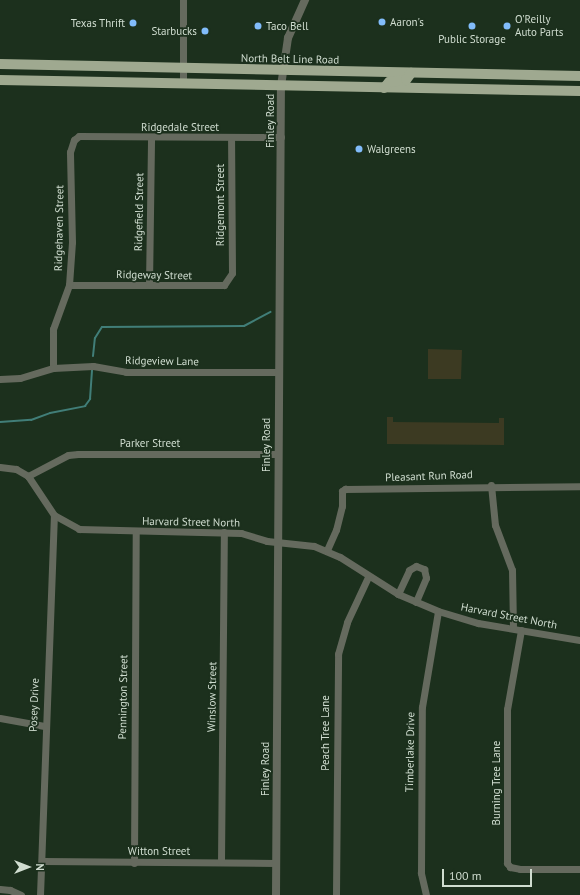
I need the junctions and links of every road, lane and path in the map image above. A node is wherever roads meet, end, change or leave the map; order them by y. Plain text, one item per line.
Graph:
1 (183, 0) edge
2 (305, 0) edge
3 (0, 64) edge
4 (17, 65) junction
5 (94, 66) junction
6 (183, 68) junction
7 (283, 70) junction
8 (411, 74) junction
9 (439, 74) junction
10 (580, 76) edge
11 (0, 80) edge
12 (16, 80) junction
13 (94, 82) junction
14 (183, 83) junction
15 (281, 86) junction
16 (384, 88) junction
17 (434, 89) junction
18 (445, 89) junction
19 (580, 91) edge
20 (79, 136) joint
21 (281, 137) junction
22 (151, 138) junction
23 (231, 138) junction
24 (232, 273) joint
25 (69, 285) junction
26 (149, 286) junction
27 (53, 368) junction
28 (278, 372) junction
29 (0, 379) edge
30 (277, 454) junction
31 (0, 467) edge
32 (28, 476) junction
33 (491, 485) junction
34 (580, 486) edge
35 (54, 515) junction
36 (136, 532) junction
37 (224, 532) junction
38 (277, 542) junction
39 (327, 550) junction
40 (368, 577) junction
41 (398, 594) junction
42 (416, 602) junction
43 (438, 611) junction
44 (513, 628) junction
45 (521, 630) junction
46 (580, 640) edge
47 (0, 718) edge
48 (44, 726) junction
49 (42, 861) junction
50 (221, 862) junction
51 (134, 863) junction
52 (276, 863) junction
53 (580, 869) edge
54 (0, 889) edge
55 (21, 895) edge
56 (40, 895) edge
57 (276, 895) edge
58 (336, 895) edge
59 (426, 895) edge

1 - 6 street
2 - 7 street, Finley Road
3 - 4 main road, North Belt Line Road
4 - 5 main road, North Belt Line Road
4 - 12 main road
5 - 6 main road, North Belt Line Road
5 - 13 main road
6 - 7 main road, North Belt Line Road
6 - 14 street
7 - 8 main road, North Belt Line Road
7 - 15 street, Finley Road
8 - 9 main road, North Belt Line Road
8 - 16 main road
9 - 10 main road, North Belt Line Road
9 - 17 main road
9 - 18 main road
11 - 12 main road
12 - 13 main road
13 - 14 main road
14 - 15 main road
15 - 16 main road
15 - 21 street, Finley Road
16 - 17 main road
17 - 18 main road
18 - 19 main road
20 - 22 street, Ridgedale Street
20 - 25 street, Ridgehaven Street
21 - 23 street, Ridgedale Street
21 - 28 street, Finley Road
22 - 23 street, Ridgedale Street
22 - 26 street, Ridgefield Street
23 - 24 street, Ridgemont Street
24 - 26 street, Ridgeway Street
25 - 26 street, Ridgeway Street
25 - 27 street, Ridgehaven Street
27 - 28 street, Ridgeview Lane
27 - 29 street, Ridgeview Lane
28 - 30 street, Finley Road
30 - 32 street, Parker Street
30 - 38 street, Finley Road
31 - 32 street
32 - 35 street, Harvard Street North
33 - 34 street, Pleasant Run Road
33 - 39 street, Pleasant Run Road
33 - 44 street
35 - 36 street, Harvard Street North
35 - 48 street, Posey Drive
36 - 37 street, Harvard Street North
36 - 51 street, Pennington Street
37 - 38 street, Harvard Street North
37 - 50 street, Winslow Street
38 - 39 street, Harvard Street North
38 - 52 street, Finley Road
39 - 40 street, Harvard Street North
40 - 41 street, Harvard Street North
40 - 58 street, Peach Tree Lane
41 - 42 street, Harvard Street North
41 - 42 street
42 - 43 street, Harvard Street North
43 - 44 street, Harvard Street North
43 - 59 street, Timberlake Drive
44 - 45 street, Harvard Street North
45 - 46 street, Harvard Street North
45 - 53 street, Burning Tree Lane
47 - 48 street
48 - 49 street, Posey Drive
49 - 51 street, Witton Street
49 - 56 street, Posey Drive
50 - 51 street, Witton Street
50 - 52 street, Witton Street
52 - 57 street, Finley Road
54 - 55 street

